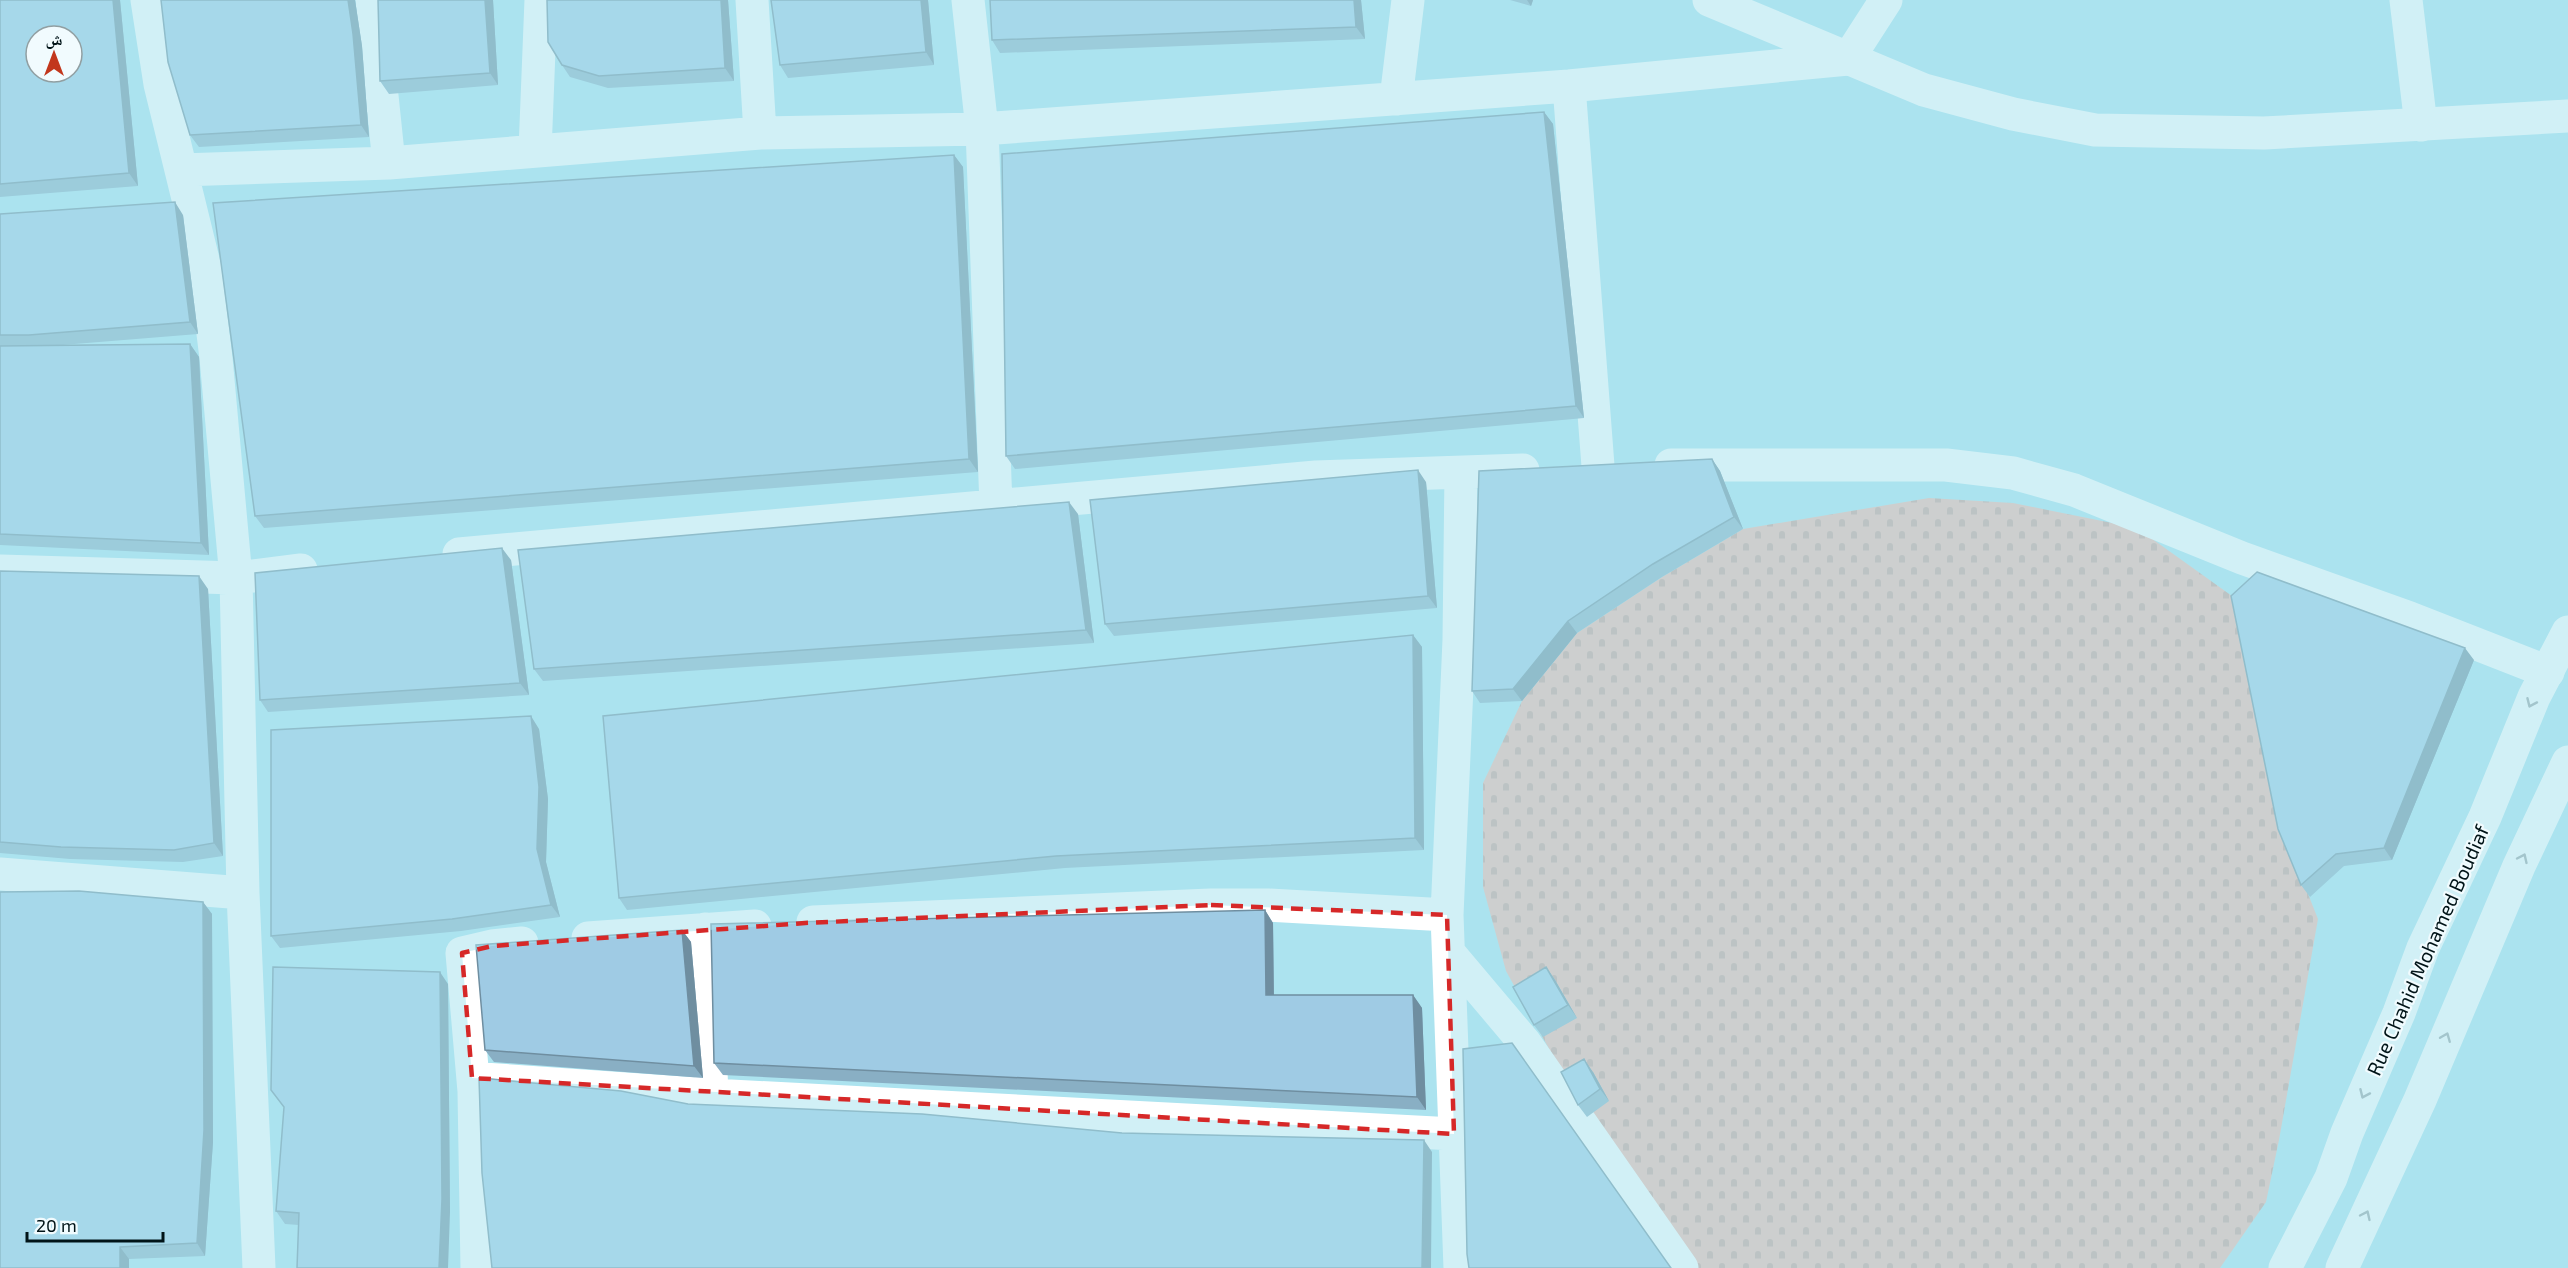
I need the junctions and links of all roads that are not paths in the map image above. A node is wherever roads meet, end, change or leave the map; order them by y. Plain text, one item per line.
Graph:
1 (147, 0) edge
2 (372, 0) edge
3 (541, 0) edge
4 (752, 0) edge
5 (968, 0) edge
6 (1408, 0) edge
7 (1709, 0) edge
8 (1886, 0) edge
9 (2406, 0) edge
10 (1848, 59) junction
11 (1569, 86) junction
12 (1396, 99) junction
13 (2568, 116) edge
14 (2421, 125) junction
15 (982, 129) junction
16 (760, 133) junction
17 (535, 151) junction
18 (389, 163) junction
19 (178, 192) junction
20 (1598, 466) junction
21 (1461, 473) junction
22 (996, 506) junction
23 (432, 557) edge
24 (328, 567) edge
25 (0, 571) edge
26 (236, 578) junction
27 (2568, 632) edge
28 (2548, 672) junction
29 (2568, 762) edge
30 (0, 874) edge
31 (243, 893) junction
32 (1447, 915) junction
33 (705, 929) junction
34 (1449, 953) junction
35 (472, 1078) junction
36 (712, 1095) junction
37 (1454, 1134) junction
38 (2296, 1264) edge
39 (259, 1268) edge
40 (477, 1268) edge
41 (1460, 1268) edge
42 (1682, 1268) edge
43 (2342, 1268) edge

1 - 19 street
2 - 18 street
3 - 17 street
4 - 16 street
5 - 15 street
6 - 12 street
7 - 10 street
8 - 10 street
9 - 14 street
10 - 11 street
10 - 14 street
11 - 12 street
11 - 20 street
12 - 15 street
13 - 14 street
15 - 16 street
15 - 22 street
16 - 17 street
17 - 18 street
18 - 19 street
19 - 26 street
20 - 21 street
20 - 28 street
21 - 22 street
21 - 32 street
22 - 23 street
24 - 26 street
25 - 26 street
26 - 31 street
27 - 28 street, Rue Chahid Mohamed Boudiaf
28 -> 38 street, Rue Chahid Mohamed Boudiaf
43 -> 29 street
30 - 31 street
31 - 39 street
32 - 33 street
32 - 34 street
33 - 35 street
33 - 36 street
34 - 37 street
34 - 42 street
35 - 36 street
35 - 40 street
36 - 37 street
37 - 41 street

